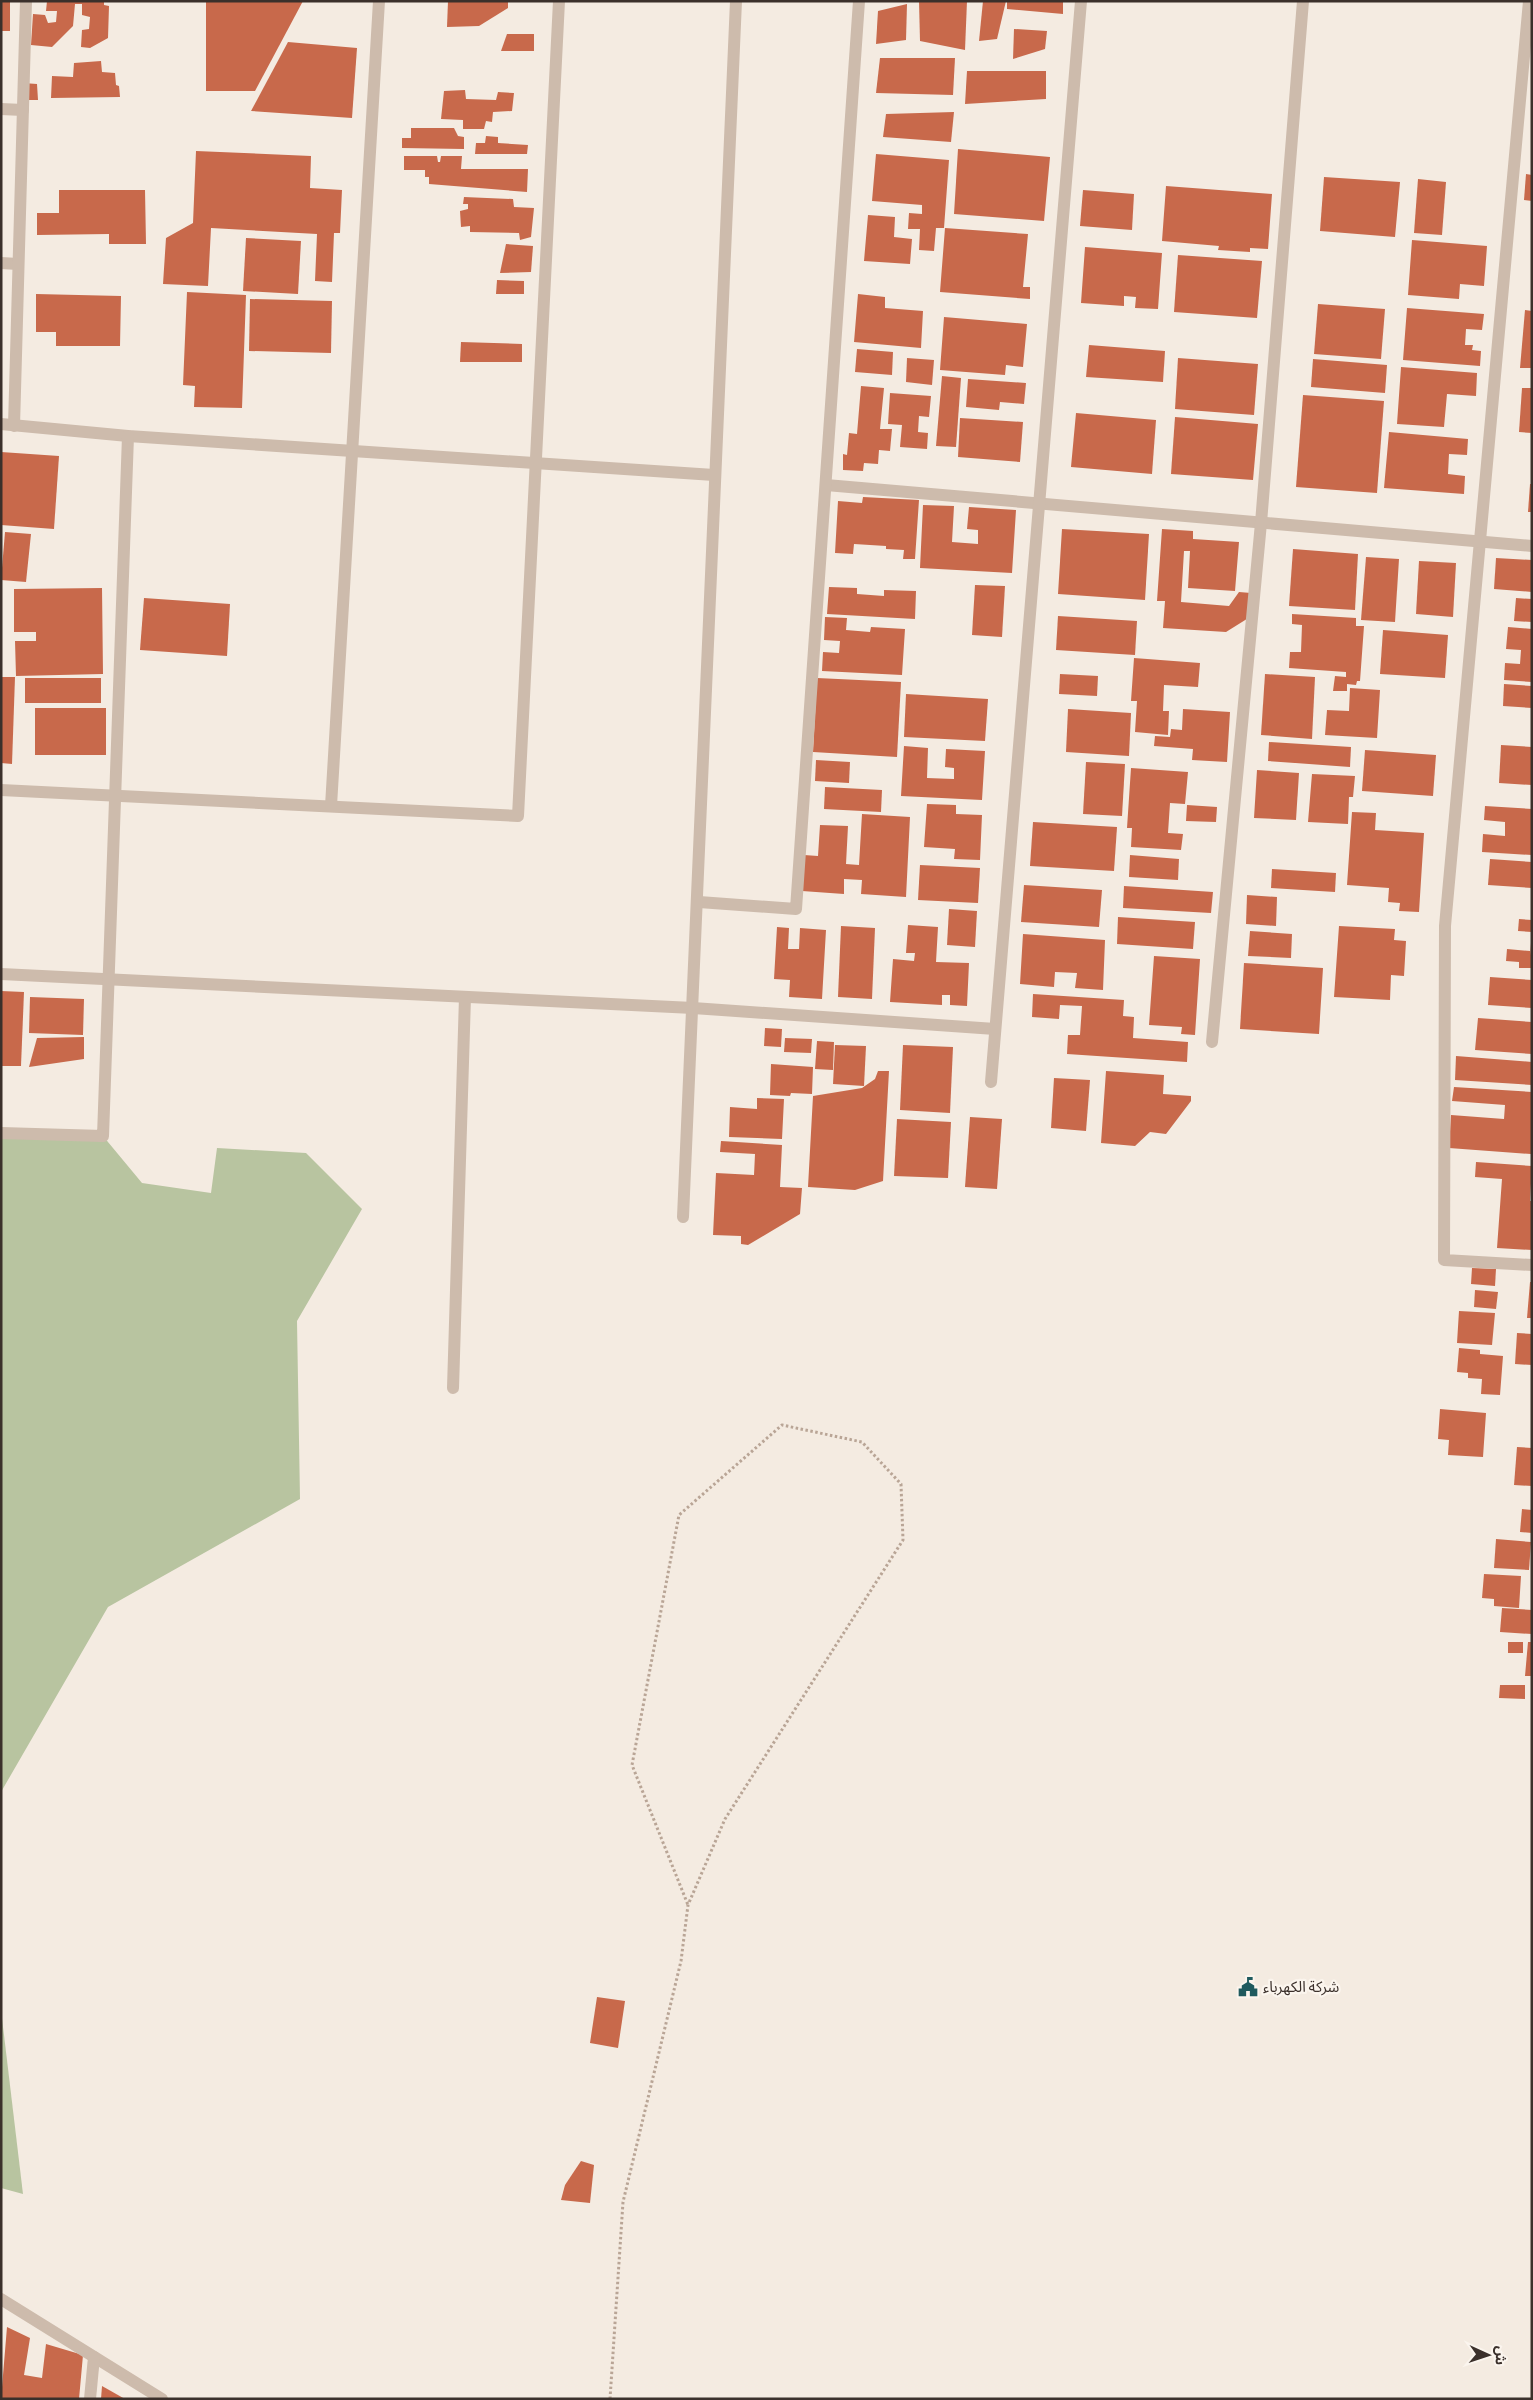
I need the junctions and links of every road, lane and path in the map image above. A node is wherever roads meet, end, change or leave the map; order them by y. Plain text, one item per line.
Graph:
1 (26, 1) edge
2 (379, 1) edge
3 (559, 1) edge
4 (736, 1) edge
5 (859, 1) edge
6 (1081, 1) edge
7 (1303, 1) edge
8 (1529, 1) edge
9 (1, 109) edge
10 (23, 110) junction
11 (1, 263) edge
12 (18, 264) junction
13 (8, 425) edge
14 (128, 436) junction
15 (352, 451) junction
16 (536, 464) junction
17 (714, 475) junction
18 (826, 485) junction
19 (1037, 503) junction
20 (1261, 523) junction
21 (1481, 542) junction
22 (1532, 546) edge
23 (1, 790) edge
24 (115, 796) junction
25 (331, 806) junction
26 (699, 902) junction
27 (1, 974) edge
28 (109, 979) junction
29 (465, 997) junction
30 (693, 1008) junction
31 (995, 1029) junction
32 (1212, 1042) dead end
33 (991, 1082) dead end
34 (1, 1133) edge
35 (683, 1217) dead end
36 (1532, 1265) edge
37 (453, 1388) dead end
38 (688, 1905) junction
39 (1, 2299) edge
40 (94, 2357) junction
41 (90, 2399) edge
42 (162, 2399) edge
43 (610, 2399) edge

1 - 10 street
2 - 15 street
3 - 16 street
4 - 17 street
5 - 18 street
6 - 19 street
7 - 20 street
8 - 21 street
9 - 10 street
10 - 12 street
11 - 12 street
12 - 13 street
13 - 14 street
14 - 15 street
14 - 24 street
15 - 16 street
15 - 25 street
16 - 17 street
16 - 25 street
17 - 26 street
18 - 19 street
18 - 26 street
19 - 20 street
19 - 31 street
20 - 21 street
20 - 32 street
21 - 22 street
21 - 36 street
23 - 24 street
24 - 25 street
24 - 28 street
26 - 30 street
27 - 28 street
28 - 29 street
28 - 34 street
29 - 30 street
29 - 37 street
30 - 31 street
30 - 35 street
31 - 33 street
38 - 38 path
38 - 43 path
39 - 40 street
40 - 41 street
40 - 42 street

